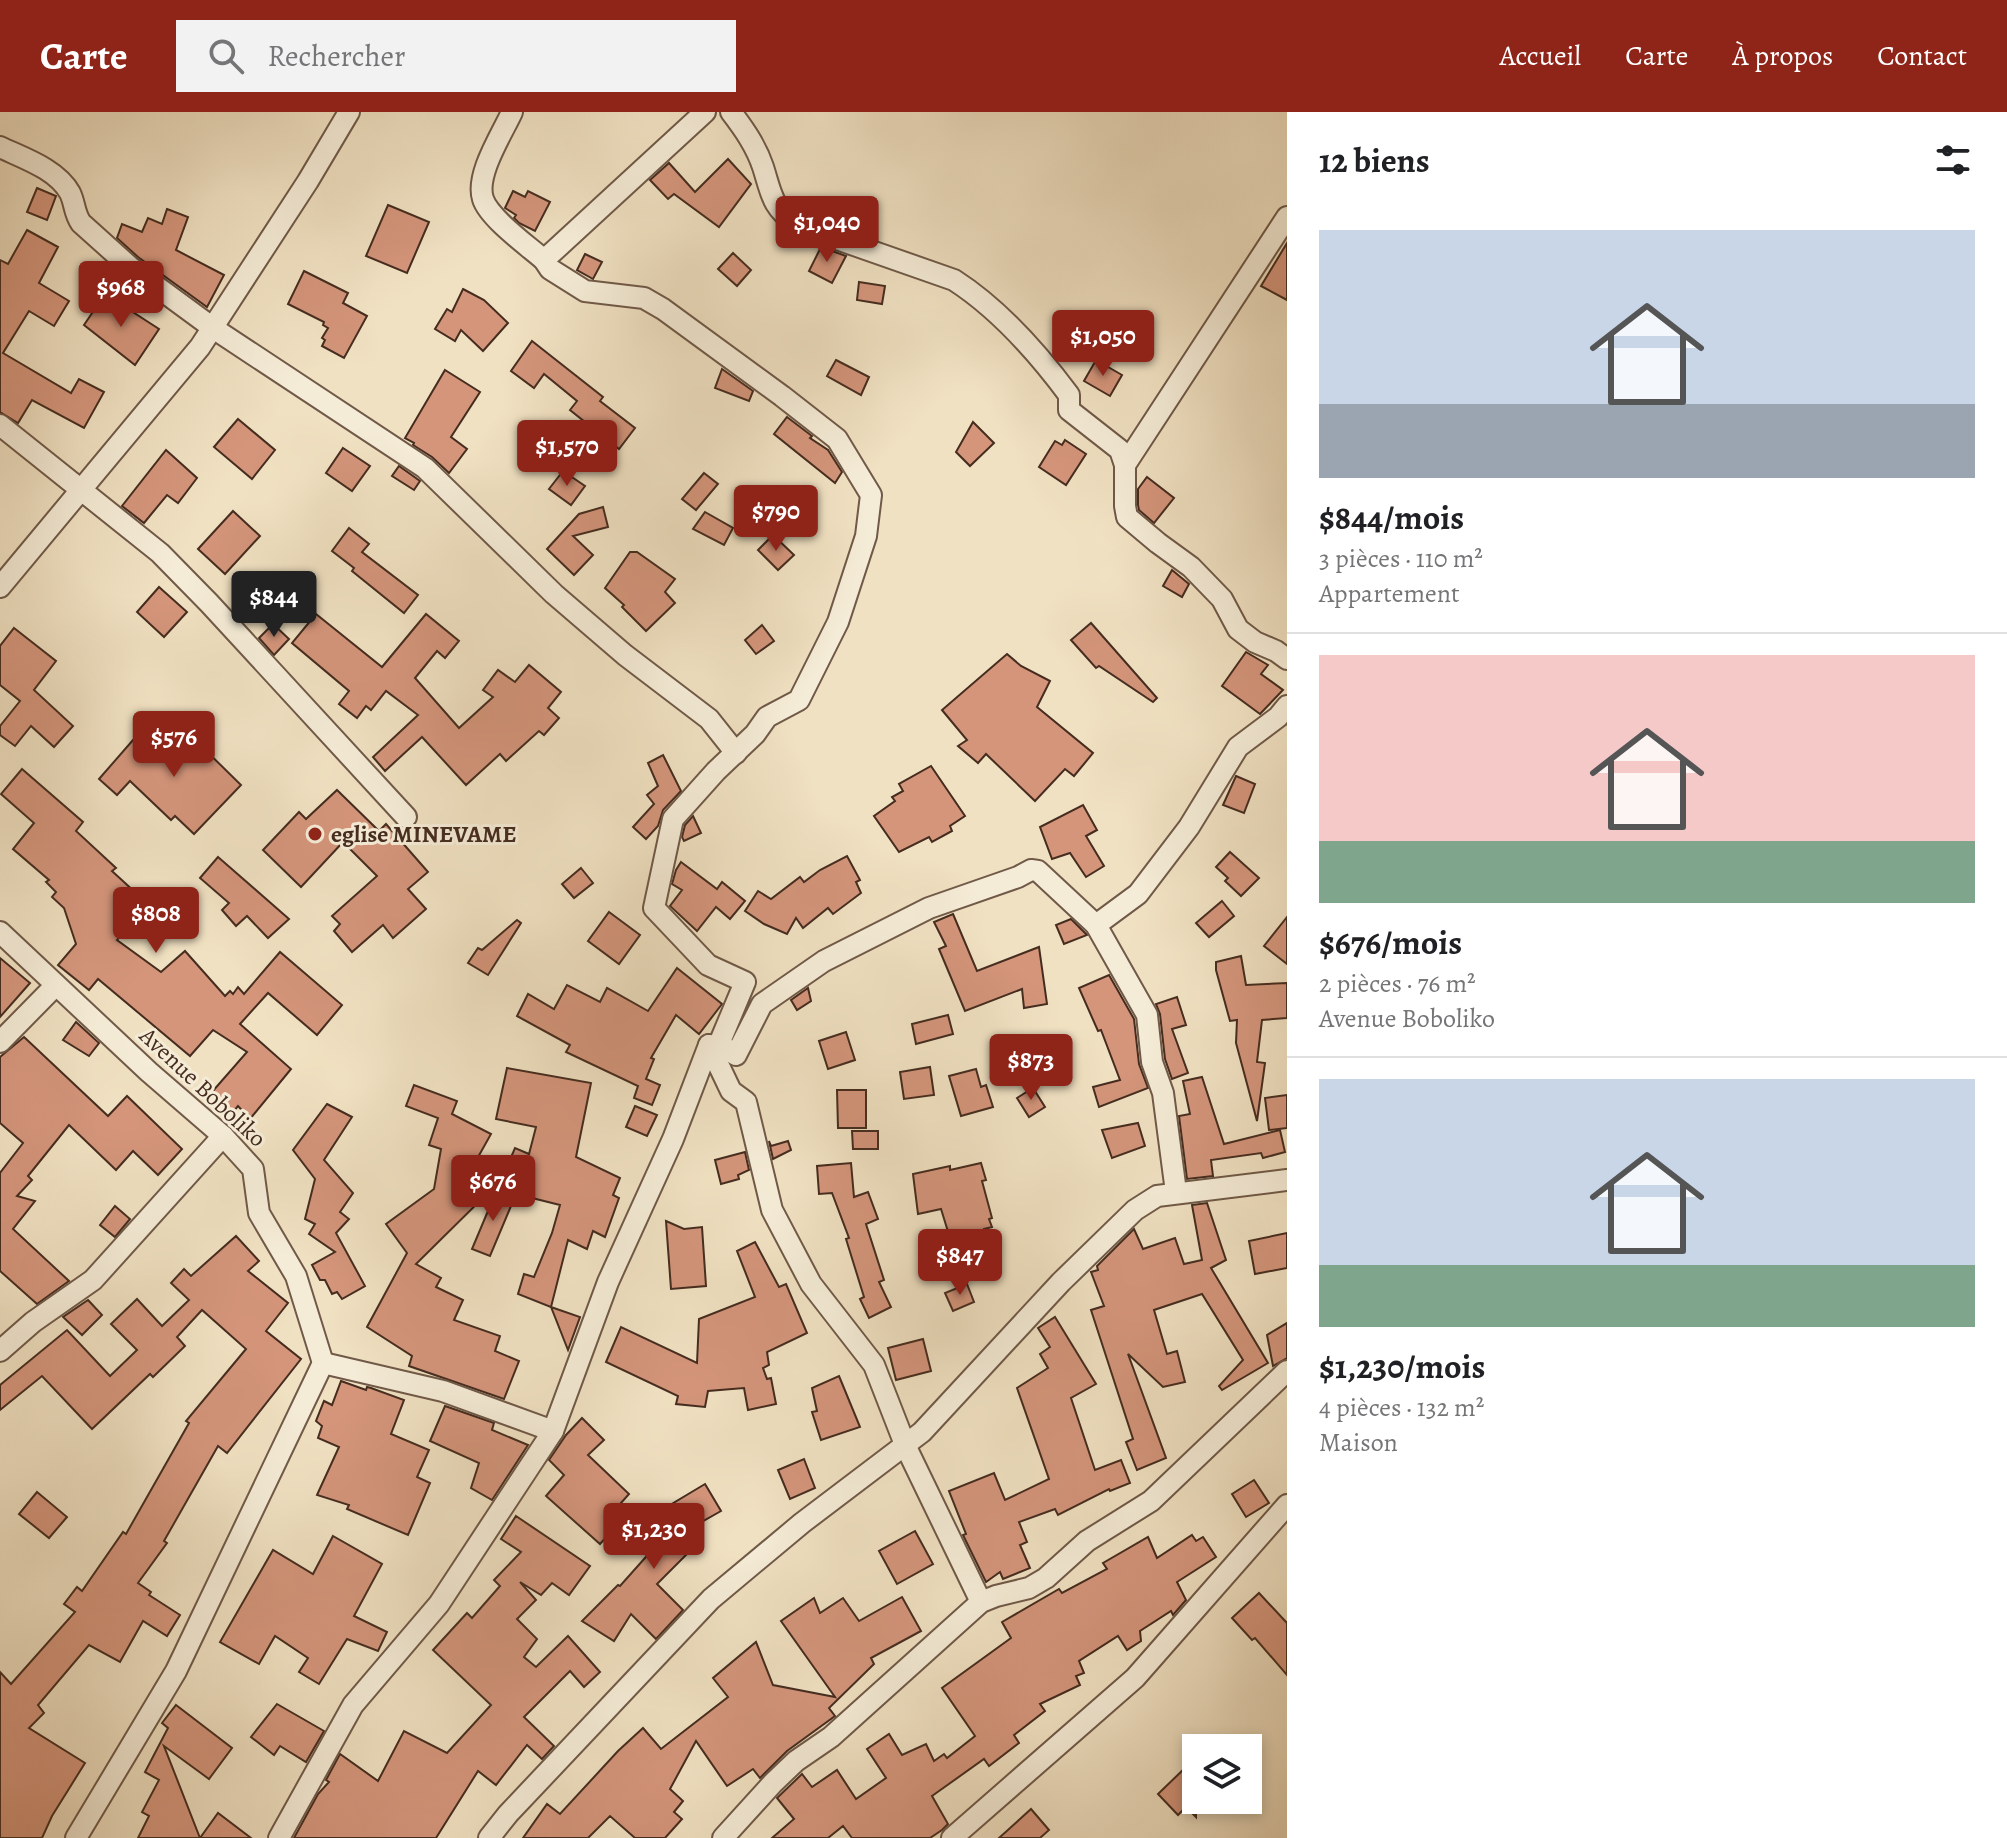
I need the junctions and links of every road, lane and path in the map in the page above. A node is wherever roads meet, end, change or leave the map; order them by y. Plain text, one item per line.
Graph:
1 (349, 112) edge
2 (512, 112) edge
3 (705, 112) edge
4 (731, 112) edge
5 (0, 147) edge
6 (1287, 217) edge
7 (544, 260) junction
8 (213, 328) junction
9 (0, 425) edge
10 (1125, 465) junction
11 (81, 491) junction
12 (0, 587) edge
13 (1287, 659) edge
14 (1287, 706) edge
15 (736, 753) junction
16 (406, 817) dead end
17 (1096, 925) junction
18 (0, 932) edge
19 (55, 986) junction
20 (0, 1042) edge
21 (223, 1136) junction
22 (1287, 1180) edge
23 (1176, 1192) junction
24 (0, 1350) edge
25 (323, 1363) junction
26 (1287, 1371) edge
27 (553, 1431) junction
28 (906, 1447) junction
29 (1287, 1505) edge
30 (981, 1602) junction
31 (965, 1834) edge
32 (76, 1838) edge
33 (279, 1838) edge
34 (489, 1838) edge
35 (723, 1838) edge

1 - 8 street
2 - 7 street
3 - 7 street
4 - 10 street
5 - 8 street
6 - 10 street
7 - 15 street
8 - 11 street
8 - 15 street
9 - 11 street
10 - 13 street
11 - 12 street
11 - 16 street
14 - 17 street
15 - 17 street
17 - 23 street
18 - 19 street, Avenue Boboliko
19 - 20 street
19 - 21 street, Avenue Boboliko
21 - 24 street
21 - 25 street, Avenue Boboliko
22 - 23 street
23 - 28 street
25 - 27 street
25 - 32 street
26 - 30 street
27 - 28 street
27 - 33 street
28 - 30 street
28 - 34 street
29 - 31 street
30 - 35 street

